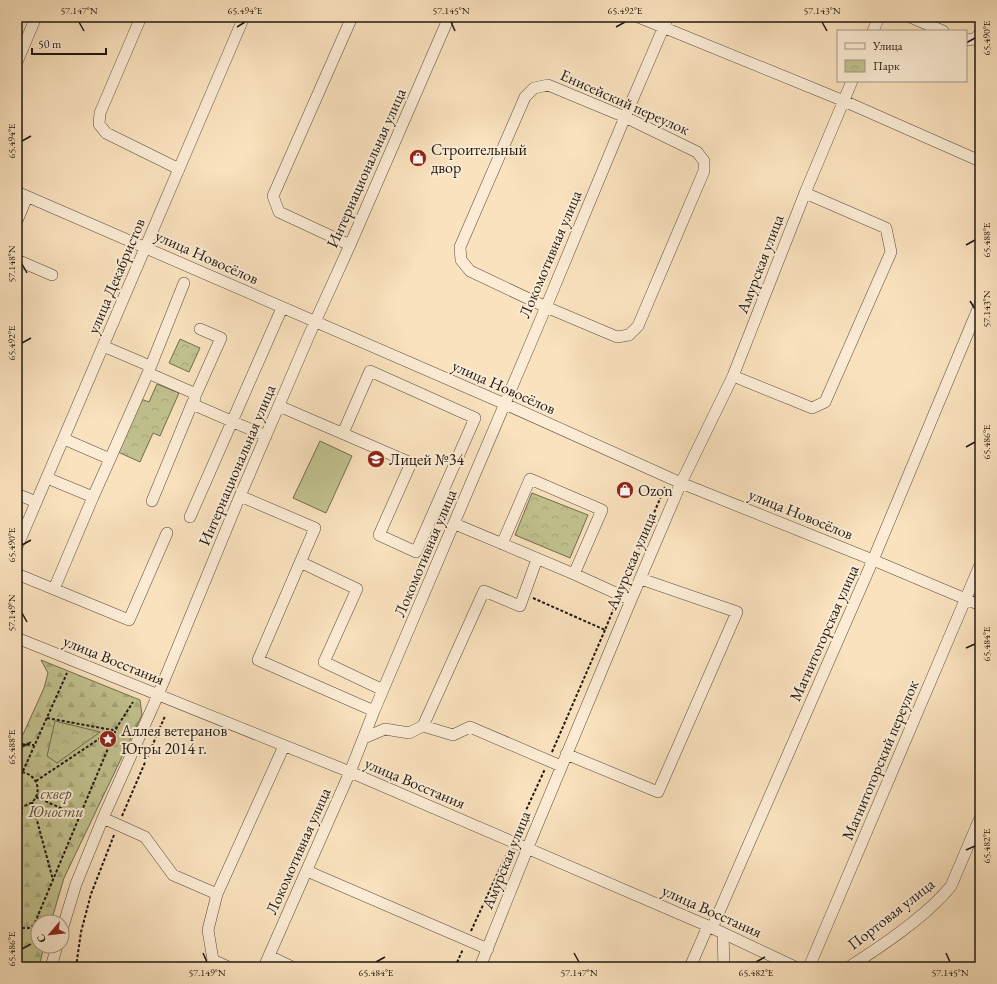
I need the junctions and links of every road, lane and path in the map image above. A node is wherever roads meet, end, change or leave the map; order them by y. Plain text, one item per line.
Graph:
1 (36, 17) edge
2 (141, 17) edge
3 (244, 17) edge
4 (352, 17) edge
5 (449, 17) edge
6 (638, 17) edge
7 (668, 17) edge
8 (880, 17) edge
9 (910, 17) edge
10 (664, 28) junction
11 (874, 30) edge
12 (941, 30) edge
13 (980, 33) edge
14 (967, 40) edge
15 (17, 62) edge
16 (852, 82) edge
17 (844, 101) junction
18 (625, 117) junction
19 (980, 161) edge
20 (179, 169) junction
21 (805, 193) junction
22 (22, 195) edge
23 (17, 221) edge
24 (350, 245) junction
25 (145, 248) junction
26 (17, 260) edge
27 (52, 275) dead end
28 (184, 283) dead end
29 (980, 304) edge
30 (546, 307) junction
31 (282, 308) junction
32 (315, 322) junction
33 (200, 329) dead end
34 (103, 346) junction
35 (149, 369) junction
36 (733, 376) junction
37 (194, 399) junction
38 (505, 404) junction
39 (279, 406) junction
40 (232, 421) junction
41 (343, 433) junction
42 (266, 436) junction
43 (64, 439) junction
44 (110, 459) junction
45 (47, 478) junction
46 (670, 478) junction
47 (682, 483) junction
48 (17, 494) edge
49 (240, 496) junction
50 (93, 497) junction
51 (152, 501) dead end
52 (36, 502) junction
53 (190, 517) dead end
54 (455, 524) junction
55 (167, 533) dead end
56 (502, 544) junction
57 (17, 548) edge
58 (537, 559) junction
59 (873, 560) junction
60 (300, 562) junction
61 (980, 565) edge
62 (17, 574) edge
63 (574, 574) junction
64 (641, 579) junction
65 (54, 590) junction
66 (524, 594) junction
67 (619, 595) junction
68 (966, 599) junction
69 (631, 600) junction
70 (980, 605) edge
71 (604, 630) junction
72 (17, 638) edge
73 (67, 674) dead end
74 (383, 690) junction
75 (158, 695) junction
76 (133, 702) dead end
77 (374, 710) junction
78 (165, 716) dead end
79 (47, 718) junction
80 (423, 726) junction
81 (117, 727) junction
82 (112, 730) junction
83 (364, 738) junction
84 (17, 744) edge
85 (34, 746) junction
86 (284, 746) junction
87 (566, 754) junction
88 (548, 761) junction
89 (561, 766) junction
90 (22, 771) junction
91 (17, 772) edge
92 (350, 772) junction
93 (36, 781) junction
94 (36, 797) junction
95 (32, 802) junction
96 (17, 806) edge
97 (22, 806) junction
98 (80, 816) junction
99 (103, 818) junction
100 (980, 818) edge
101 (118, 825) junction
102 (512, 842) junction
103 (527, 848) junction
104 (17, 858) edge
105 (17, 870) edge
106 (307, 871) junction
107 (53, 880) junction
108 (217, 894) junction
109 (67, 914) edge
110 (710, 927) junction
111 (17, 928) edge
112 (723, 933) junction
113 (467, 940) junction
114 (488, 949) junction
115 (55, 954) edge
116 (269, 956) junction
117 (17, 960) edge
118 (212, 963) edge
119 (17, 965) edge
120 (51, 967) edge
121 (76, 967) edge
122 (228, 967) edge
123 (264, 967) edge
124 (292, 967) edge
125 (455, 967) edge
126 (480, 967) edge
127 (690, 967) edge
128 (724, 967) edge
129 (795, 967) edge
130 (809, 967) edge
131 (849, 967) edge

1 - 15 street
2 - 20 street
3 - 20 street, улица Декабристов
4 - 24 street
5 - 24 street, Интернациональная улица
6 - 10 street
7 - 10 street, Локомотивная улица
8 - 11 street
9 - 12 street
10 - 17 street
10 - 18 street, Локомотивная улица
13 - 14 street
16 - 17 street, Амурская улица
17 - 19 street
17 - 21 street, Амурская улица
18 - 30 street, Локомотивная улица
18 - 30 street, Енисейский переулок
18 - 30 street, Енисейский переулок
20 - 25 street, улица Декабристов
21 - 36 street, Амурская улица
21 - 36 street
22 - 23 street
22 - 25 street, улица Новосёлов
24 - 32 street, Интернациональная улица
25 - 31 street, улица Новосёлов
25 - 34 street, улица Декабристов
26 - 27 street
28 - 35 street
29 - 59 street, Магнитогорская улица
30 - 38 street, Локомотивная улица
31 - 32 street, улица Новосёлов
31 - 40 street
32 - 38 street, улица Новосёлов
32 - 39 street, Интернациональная улица
33 - 37 street
34 - 35 street
34 - 43 street, улица Декабристов
35 - 37 street
35 - 44 street
36 - 47 street, Амурская улица
37 - 40 street
37 - 51 street
38 - 46 street, улица Новосёлов
38 - 54 street, Локомотивная улица
39 - 41 street
39 - 42 street, Интернациональная улица
40 - 42 street
40 - 53 street
41 - 41 street
42 - 49 street, Интернациональная улица
43 - 44 street
43 - 45 street, улица Декабристов
44 - 50 street
45 - 50 street
45 - 52 street, улица Декабристов
46 - 47 street, улица Новосёлов
46 - 67 path
47 - 59 street, улица Новосёлов
47 - 64 street, Амурская улица
48 - 52 street
49 - 60 street
49 - 75 street, Интернациональная улица
50 - 65 street
52 - 57 street, улица Декабристов
54 - 56 street
54 - 74 street, Локомотивная улица
55 - 65 street
56 - 58 street
56 - 63 street
58 - 63 street
58 - 66 street
59 - 68 street, улица Новосёлов
59 - 110 street, Магнитогорская улица
60 - 74 street
60 - 77 street
61 - 68 street, Магнитогорский переулок
62 - 65 street
63 - 67 street
64 - 69 street, Амурская улица
64 - 87 street
66 - 71 path
66 - 80 street
67 - 69 street
67 - 71 path
68 - 70 street, улица Новосёлов
68 - 130 street, Магнитогорский переулок
69 - 87 street, Амурская улица
71 - 88 path
72 - 75 street, улица Восстания
73 - 79 path
74 - 77 street, Локомотивная улица
75 - 86 street, улица Восстания
75 - 99 street, Интернациональная улица
76 - 81 path
77 - 83 street, Локомотивная улица
78 - 101 path
79 - 82 path
79 - 85 path
80 - 83 street
80 - 88 street
81 - 82 path
81 - 98 path
82 - 93 path
83 - 92 street, Локомотивная улица
84 - 85 path
85 - 90 path
86 - 92 street, улица Восстания
86 - 108 street
87 - 89 street, Амурская улица
88 - 89 street
88 - 102 path
89 - 103 street, Амурская улица
90 - 91 path
90 - 93 path
92 - 102 street, улица Восстания
92 - 106 street, Локомотивная улица
93 - 94 path
94 - 95 path
94 - 98 path
95 - 97 path
95 - 107 path
96 - 97 path
97 - 104 path
98 - 107 path
99 - 101 street
99 - 109 street, Интернациональная улица
100 - 131 street, Портовая улица
101 - 108 street
101 - 121 path
102 - 103 street, улица Восстания
102 - 113 path
103 - 110 street, улица Восстания
103 - 114 street, Амурская улица
104 - 105 path
106 - 113 street
106 - 116 street, Локомотивная улица
107 - 111 path
108 - 118 street
110 - 112 street, улица Восстания
110 - 127 street, Магнитогорская улица
112 - 128 street
112 - 129 street, улица Восстания
113 - 114 street
113 - 125 path
114 - 126 street, Амурская улица
115 - 120 street
116 - 123 street, Локомотивная улица
116 - 124 street
117 - 119 path
118 - 122 street

